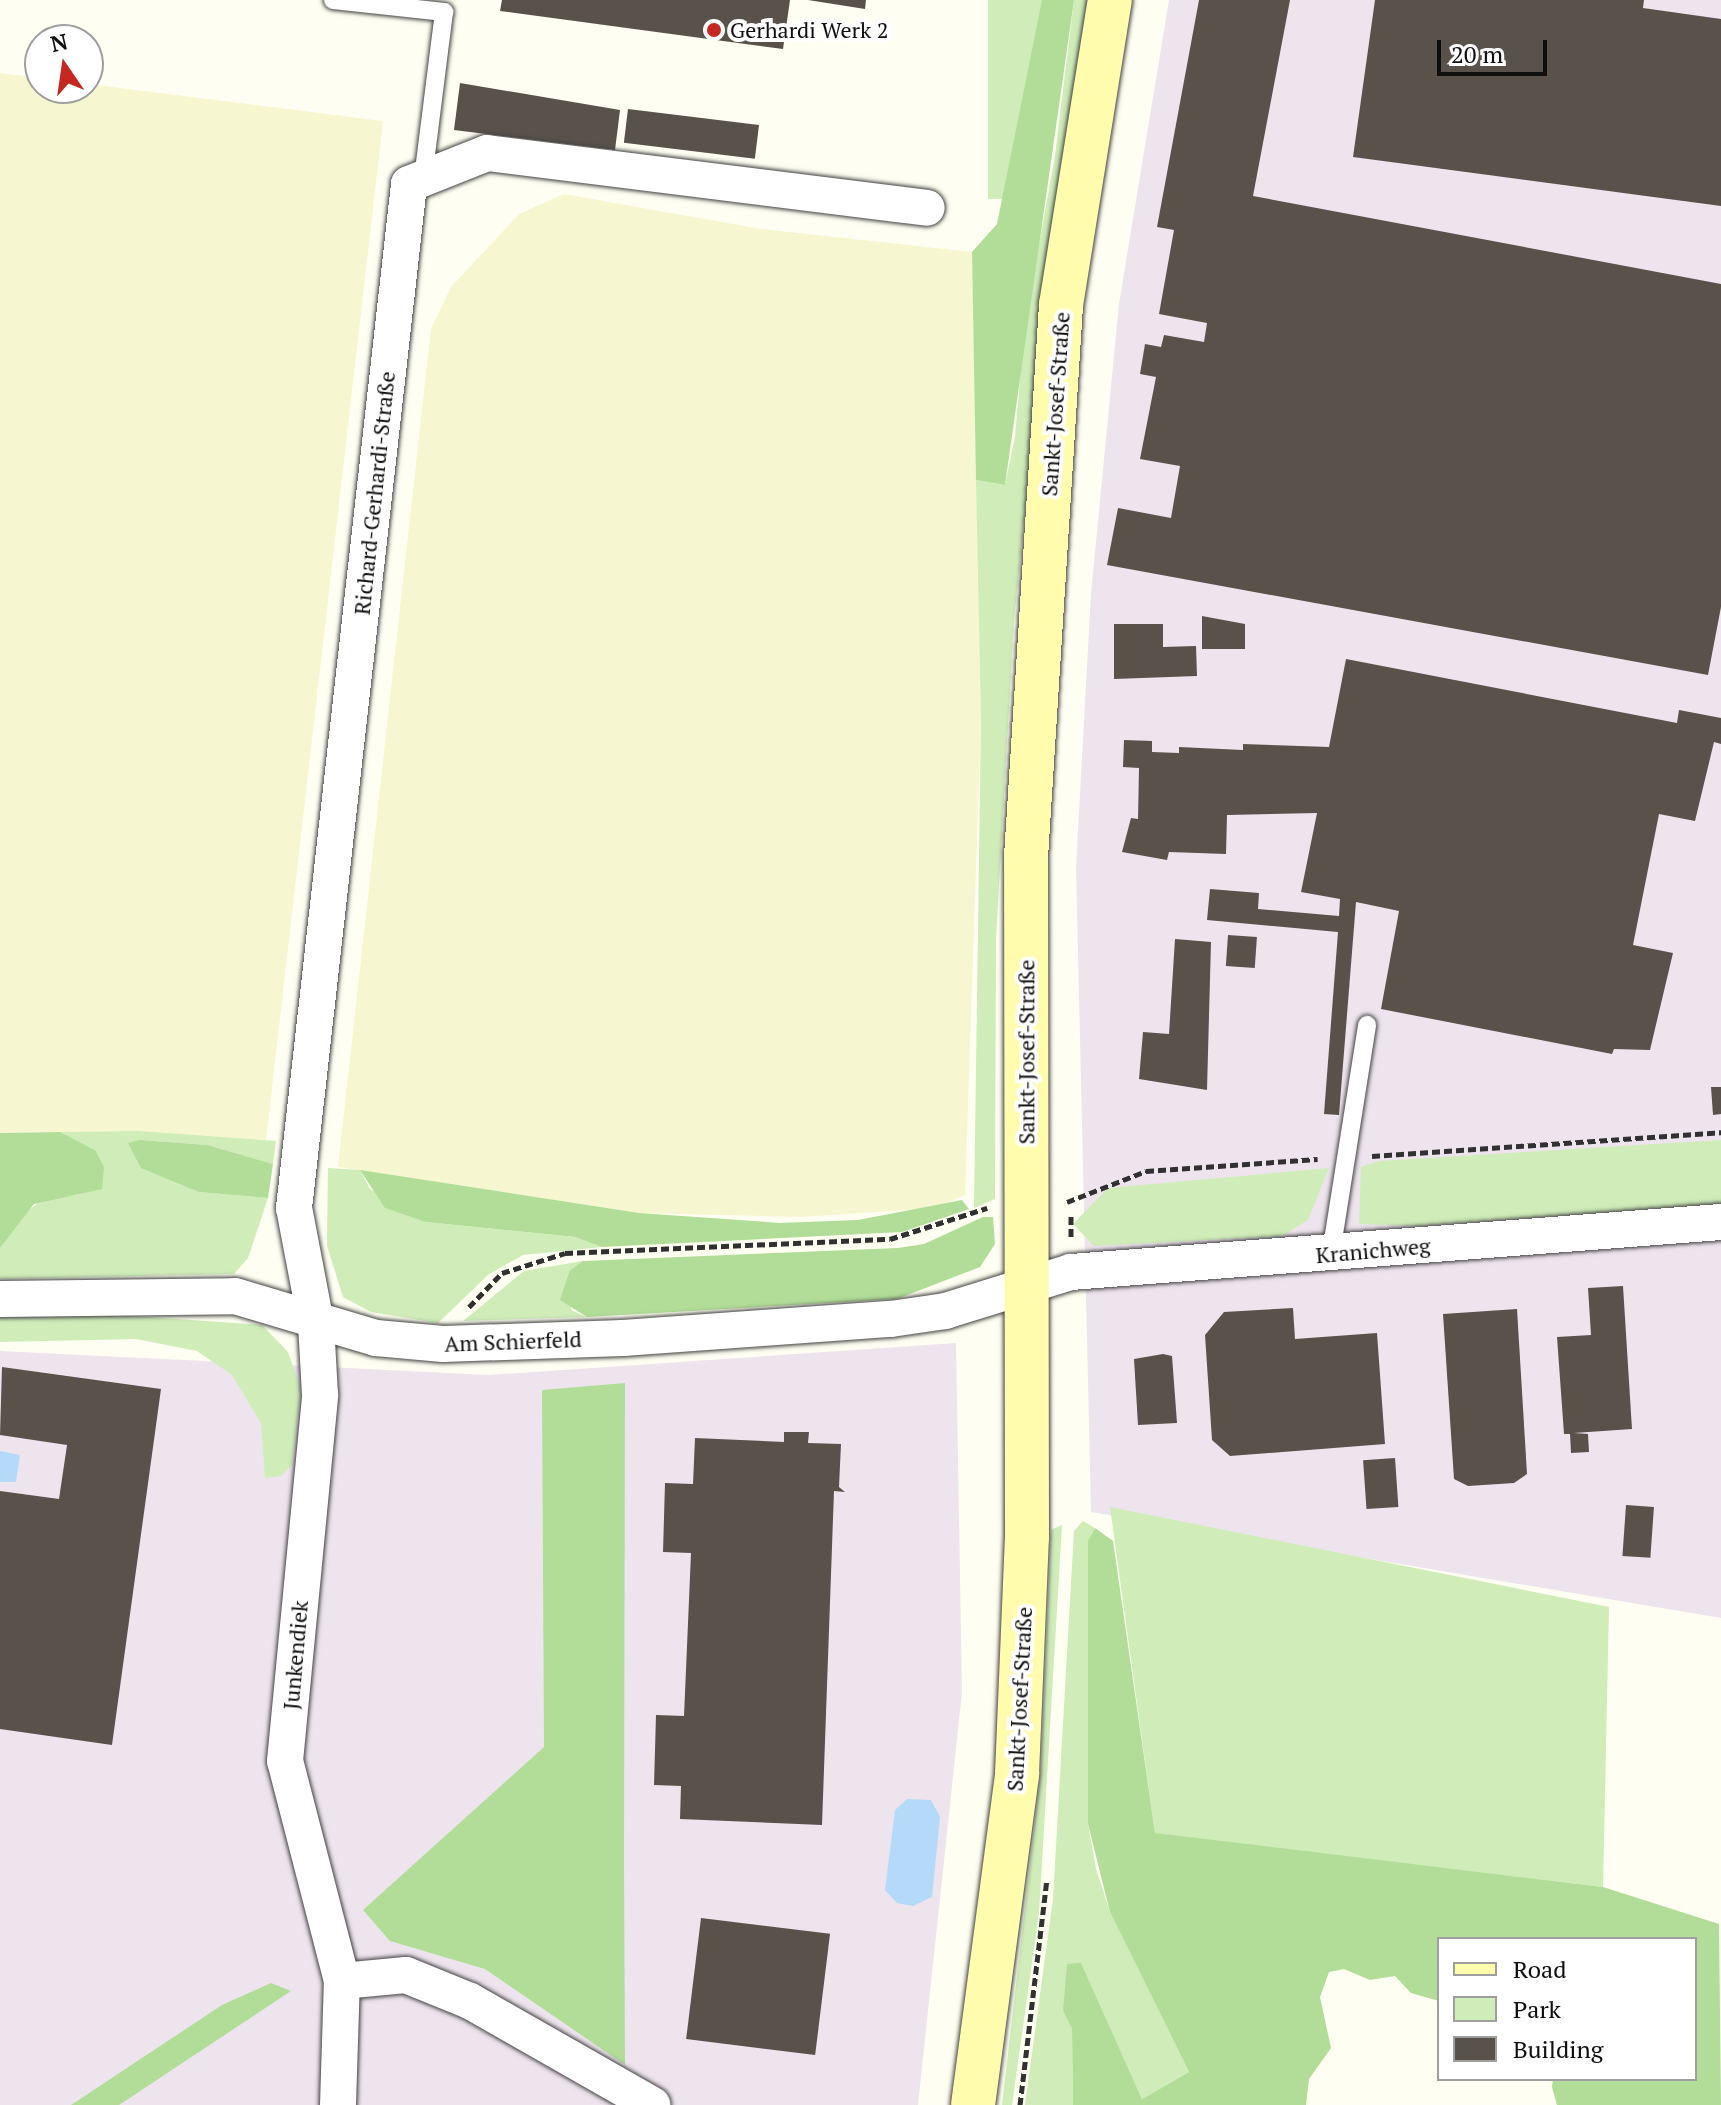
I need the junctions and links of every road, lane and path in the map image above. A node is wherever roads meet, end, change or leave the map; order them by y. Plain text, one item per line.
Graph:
1 (333, 0) edge
2 (1110, 0) edge
3 (423, 179) junction
4 (927, 208) dead end
5 (1367, 1025) dead end
6 (1070, 1186) dead end
7 (1721, 1222) edge
8 (1331, 1253) junction
9 (1071, 1272) junction
10 (1026, 1284) junction
11 (0, 1299) edge
12 (316, 1323) junction
13 (1048, 1868) dead end
14 (342, 1981) junction
15 (338, 2105) edge
16 (652, 2105) edge
17 (973, 2105) edge
18 (1020, 2105) edge

1 - 3 lane
2 - 10 street, Sankt-Josef-Straße
3 - 4 street
3 - 12 street, Richard-Gerhardi-Straße
5 - 8 lane
6 - 9 path
7 - 8 street, Kranichweg
8 - 9 street, Kranichweg
9 - 10 street, Kranichweg
10 - 12 street, Am Schierfeld
10 - 17 street, Sankt-Josef-Straße
11 - 12 street, Am Schierfeld
12 - 14 street, Junkendiek
13 - 18 path
14 - 15 street, Junkendiek
14 - 16 street

